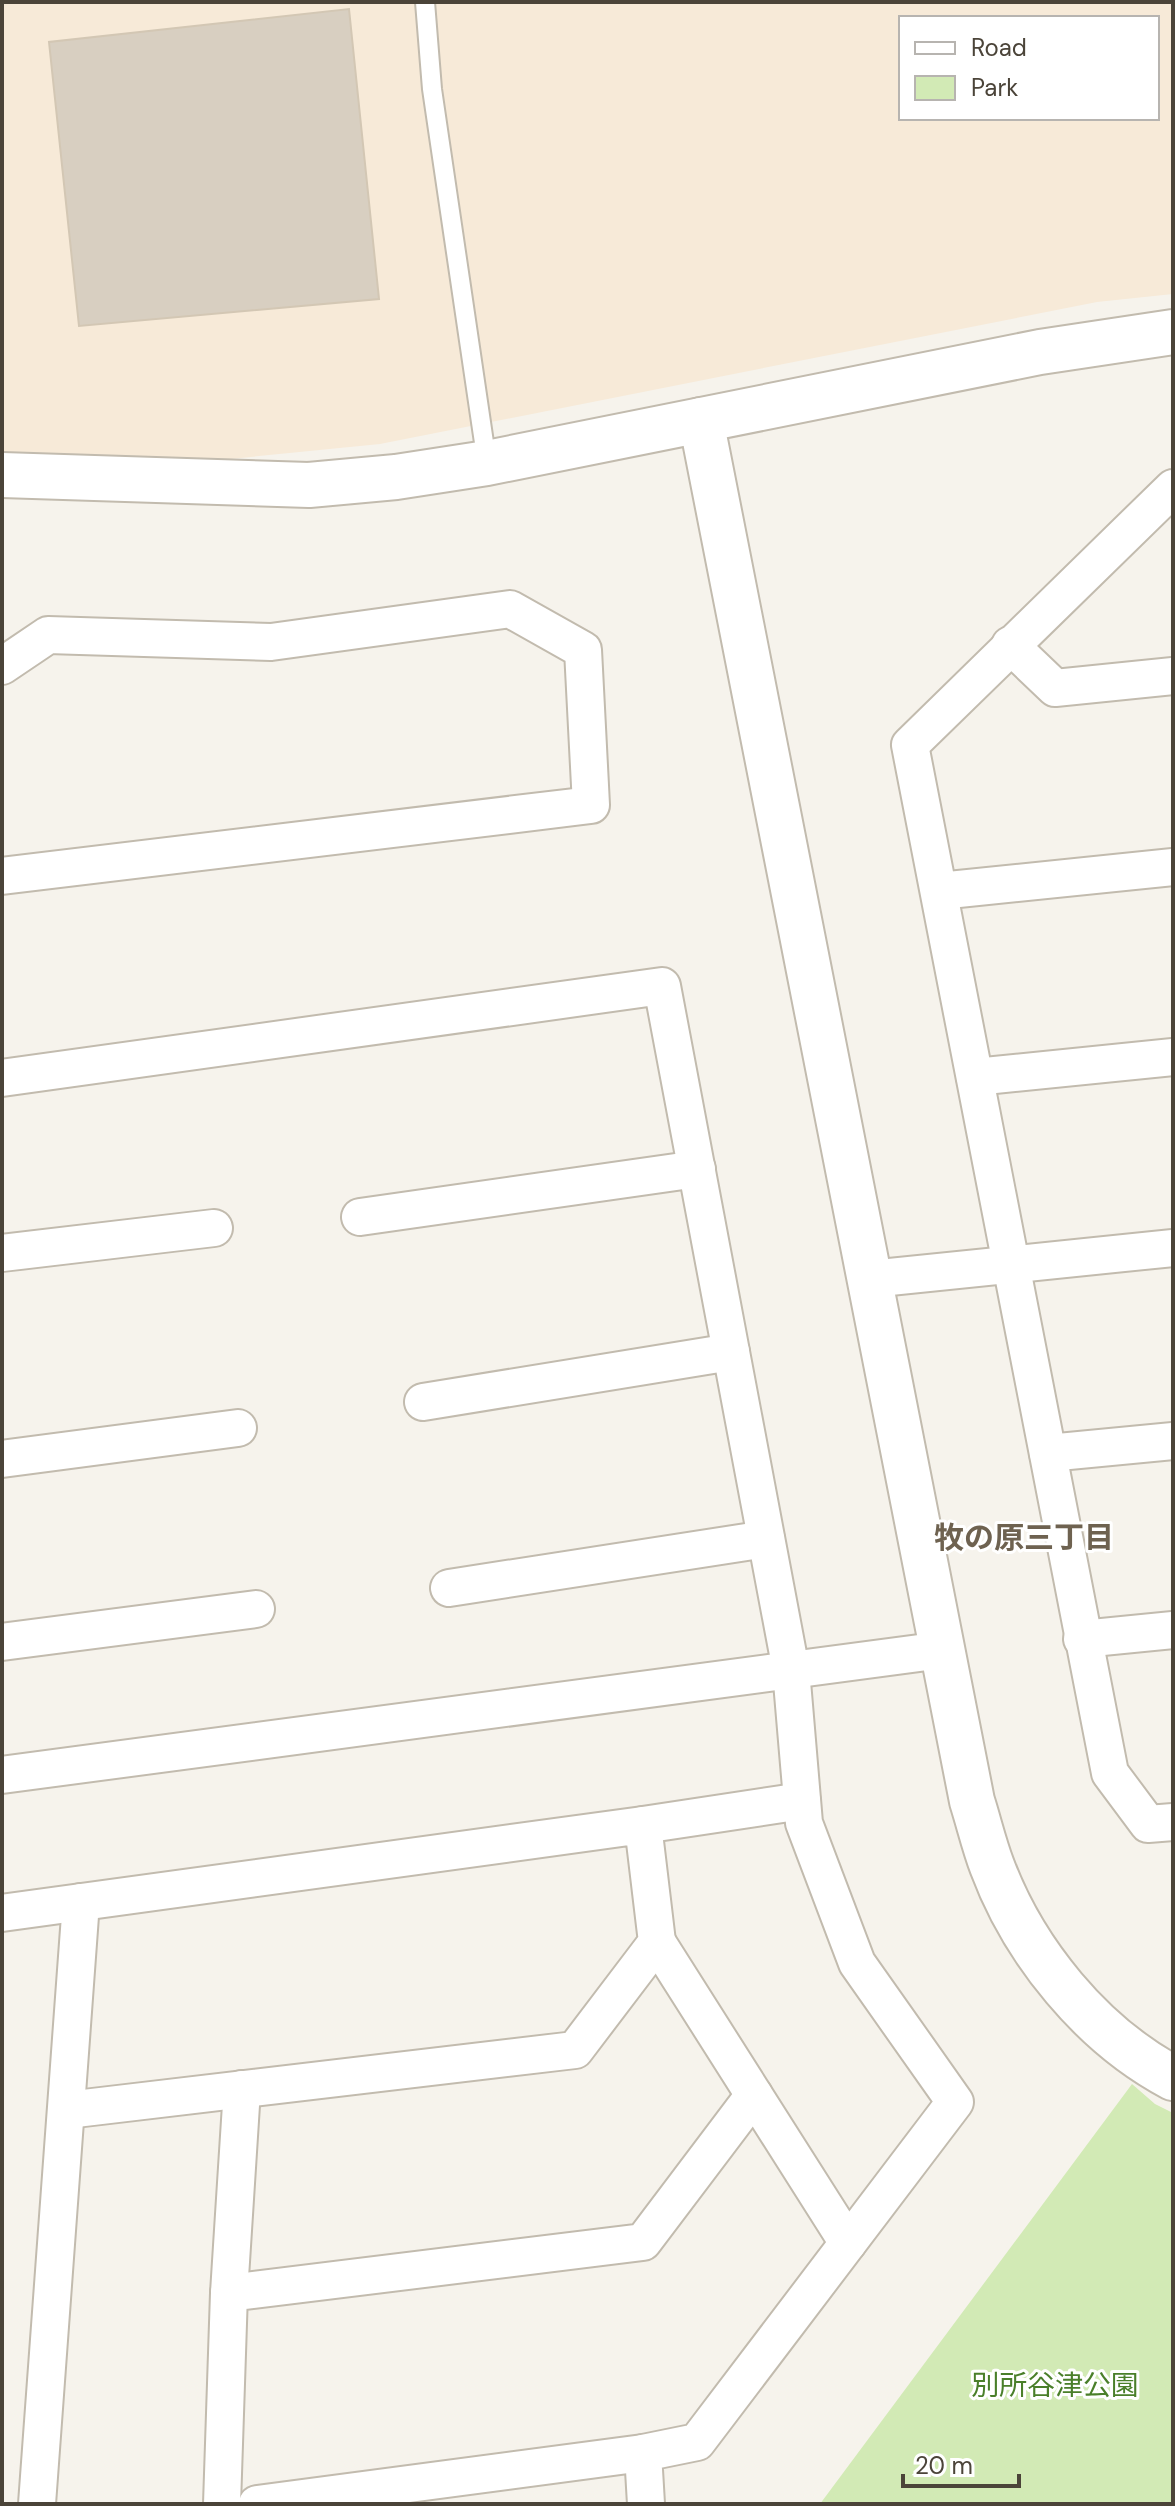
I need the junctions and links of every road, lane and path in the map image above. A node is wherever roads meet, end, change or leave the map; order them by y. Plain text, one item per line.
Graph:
1 (425, 2) edge
2 (1173, 332) edge
3 (701, 420) junction
4 (487, 463) junction
5 (2, 475) edge
6 (1173, 488) edge
7 (1010, 645) junction
8 (2, 666) edge
9 (1173, 676) edge
10 (1173, 867) edge
11 (2, 876) edge
12 (939, 891) junction
13 (1173, 1057) edge
14 (975, 1077) junction
15 (2, 1078) edge
16 (697, 1169) junction
17 (360, 1217) dead end
18 (214, 1228) dead end
19 (1173, 1248) edge
20 (2, 1253) edge
21 (1009, 1264) junction
22 (870, 1279) junction
23 (731, 1352) junction
24 (423, 1402) dead end
25 (238, 1428) dead end
26 (1173, 1441) edge
27 (1048, 1453) junction
28 (2, 1459) edge
29 (766, 1539) junction
30 (449, 1588) dead end
31 (256, 1609) dead end
32 (1173, 1630) edge
33 (1082, 1639) junction
34 (2, 1642) edge
35 (942, 1650) junction
36 (791, 1670) junction
37 (2, 1775) edge
38 (802, 1801) junction
39 (1173, 1822) edge
40 (643, 1825) junction
41 (81, 1902) junction
42 (2, 1913) edge
43 (657, 1942) junction
44 (1173, 2078) edge
45 (242, 2089) junction
46 (754, 2095) junction
47 (67, 2110) junction
48 (848, 2243) junction
49 (229, 2293) junction
50 (643, 2453) junction
51 (37, 2504) edge
52 (222, 2504) edge
53 (257, 2504) edge
54 (646, 2504) edge

1 - 4 lane
2 - 3 street
3 - 4 street
3 - 22 street
4 - 5 street
6 - 7 street
7 - 9 street
7 - 12 street
8 - 11 street
10 - 12 street
12 - 14 street
13 - 14 street
14 - 21 street
15 - 16 street
16 - 17 street
16 - 23 street
18 - 20 street
19 - 21 street
21 - 22 street
21 - 27 street
22 - 35 street
23 - 24 street
23 - 29 street
25 - 28 street
26 - 27 street
27 - 33 street
29 - 30 street
29 - 36 street
31 - 34 street
32 - 33 street
33 - 39 street
35 - 36 street
35 - 44 street
36 - 37 street
36 - 38 street
38 - 40 street
38 - 48 street
40 - 41 street
40 - 43 street
41 - 42 street
41 - 47 street
43 - 45 street
43 - 46 street
45 - 47 street
45 - 49 street
46 - 48 street
46 - 49 street
47 - 51 street
48 - 50 street
49 - 52 street
50 - 53 street
50 - 54 street

